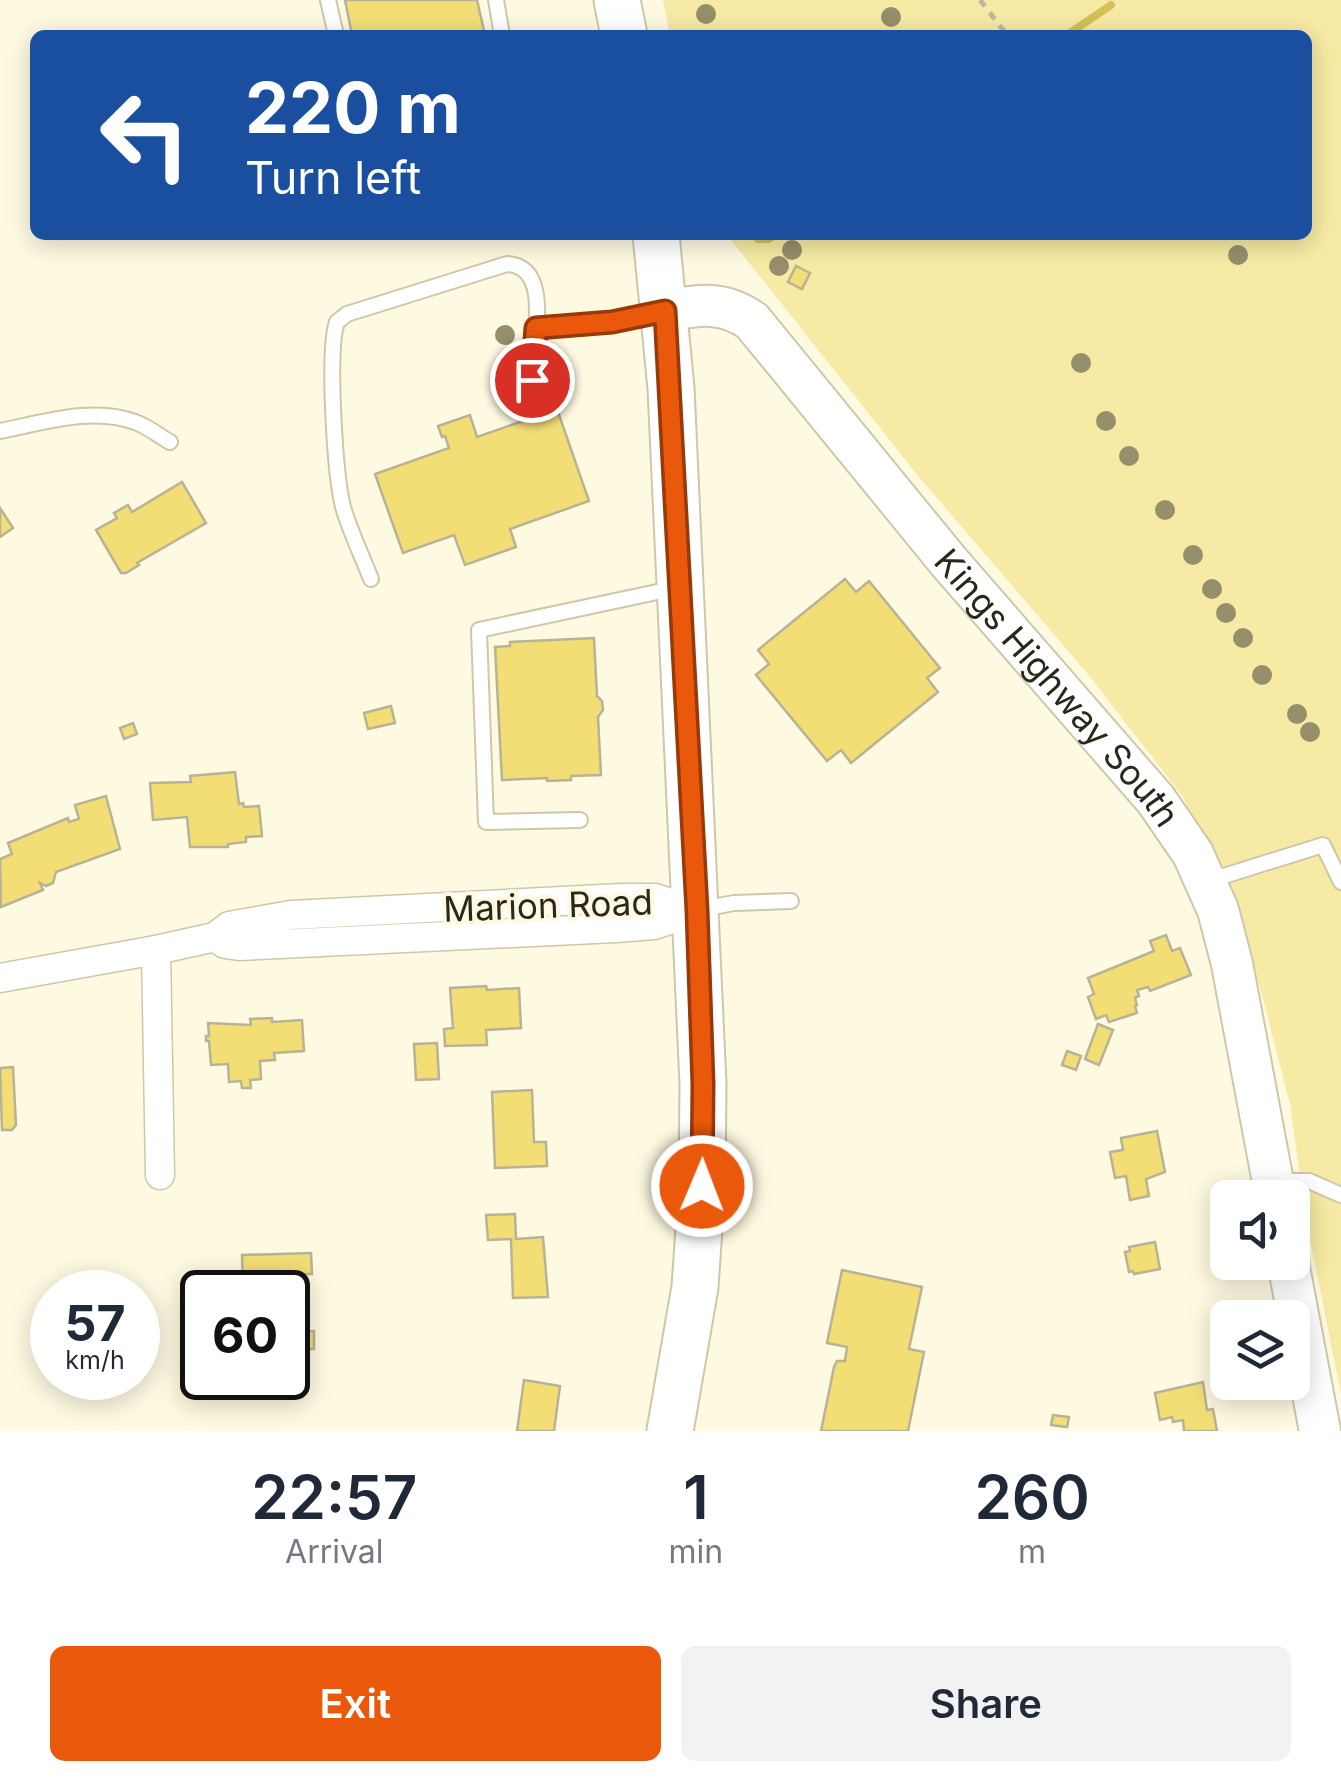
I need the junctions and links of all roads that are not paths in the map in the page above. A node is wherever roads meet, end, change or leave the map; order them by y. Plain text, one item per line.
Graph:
1 (328, 0) edge
2 (496, 0) edge
3 (617, 0) edge
4 (335, 30) edge
5 (501, 30) edge
6 (623, 30) edge
7 (657, 240) edge
8 (665, 311) junction
9 (536, 328) junction
10 (540, 409) dead end
11 (0, 431) edge
12 (170, 442) dead end
13 (371, 580) dead end
14 (682, 587) junction
15 (580, 820) dead end
16 (1207, 881) junction
17 (1341, 882) edge
18 (791, 901) dead end
19 (697, 910) junction
20 (156, 950) junction
21 (0, 978) edge
22 (160, 1174) dead end
23 (1272, 1180) edge
24 (1310, 1182) edge
25 (1341, 1195) edge
26 (1291, 1280) edge
27 (670, 1431) edge
28 (1320, 1431) edge

1 - 4 lane
2 - 5 lane
3 - 6 main road
7 - 8 main road
8 - 9 lane
8 - 14 main road
8 - 16 street, Kings Highway South
9 - 10 lane
9 - 13 lane
11 - 12 lane
14 - 15 lane
14 - 19 main road
16 - 17 lane
16 - 23 street, Kings Highway South
18 - 19 lane
19 - 20 street, Marion Road
19 - 27 main road
20 - 21 street, Marion Road
20 - 22 street
24 - 25 lane
26 - 28 street

